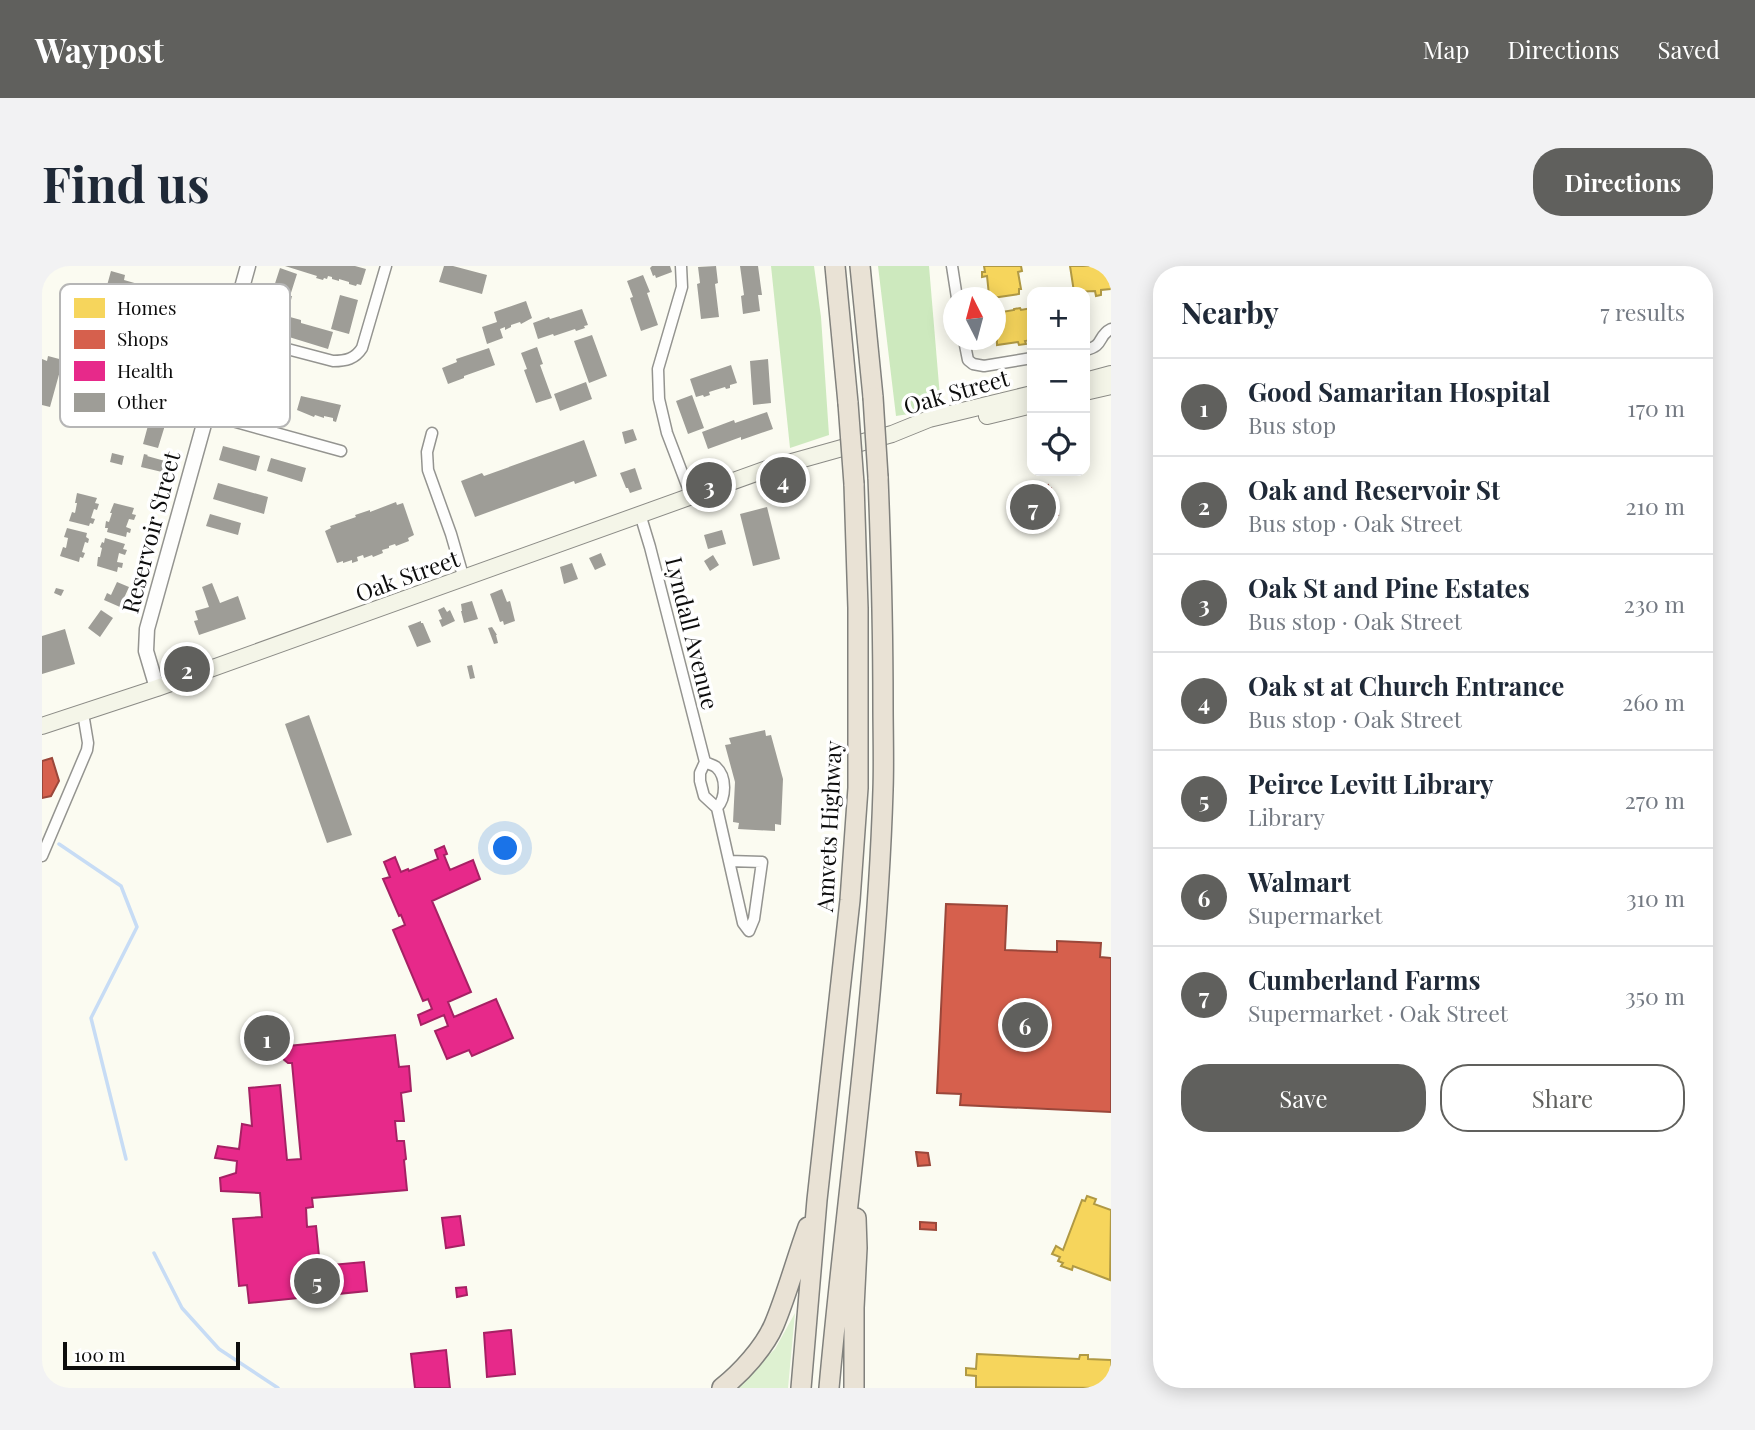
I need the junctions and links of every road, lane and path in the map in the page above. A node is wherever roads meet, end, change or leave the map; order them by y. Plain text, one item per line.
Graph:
1 (248, 266) edge
2 (386, 266) edge
3 (681, 266) edge
4 (835, 266) edge
5 (860, 266) edge
6 (952, 266) edge
7 (243, 284) edge
8 (955, 287) edge
9 (1111, 329) edge
10 (1090, 349) edge
11 (290, 350) edge
12 (966, 350) edge
13 (1027, 359) edge
14 (1111, 374) edge
15 (1090, 379) edge
16 (1111, 386) edge
17 (1090, 391) edge
18 (1027, 395) edge
19 (1027, 406) edge
20 (203, 427) edge
21 (254, 427) edge
22 (432, 433) dead end
23 (892, 433) junction
24 (341, 451) dead end
25 (691, 496) junction
26 (640, 514) junction
27 (464, 579) junction
28 (157, 688) junction
29 (83, 713) junction
30 (42, 726) edge
31 (705, 762) junction
32 (717, 808) junction
33 (42, 856) edge
34 (729, 862) junction
35 (853, 1160) junction
36 (817, 1200) junction
37 (722, 1388) edge
38 (801, 1388) edge
39 (829, 1388) edge
40 (855, 1388) edge

1 - 7 street, Reservoir Street
2 - 11 street
3 - 25 street
4 - 36 highway, Amvets Highway, bridge
5 - 35 highway, bridge
6 - 8 street
9 - 10 street
12 - 13 street
14 - 15 main road
16 - 17 main road
18 - 23 main road, Oak Street
19 - 23 main road, Oak Street
20 - 28 street, Reservoir Street
21 - 24 street
22 - 27 street
23 - 25 main road, Oak Street
25 - 26 main road, Oak Street
26 - 27 main road, Oak Street
26 - 31 street, Lyndall Avenue
27 - 28 main road, Oak Street
28 - 29 main road, Oak Street
29 - 30 main road, Oak Street
29 - 33 street
31 - 32 street, Lyndall Avenue
31 - 32 street, Lyndall Avenue
32 - 34 street, Lyndall Avenue
34 - 34 street, Lyndall Avenue
35 - 39 highway
35 - 40 highway
36 - 37 highway
36 - 38 highway, Amvets Highway

